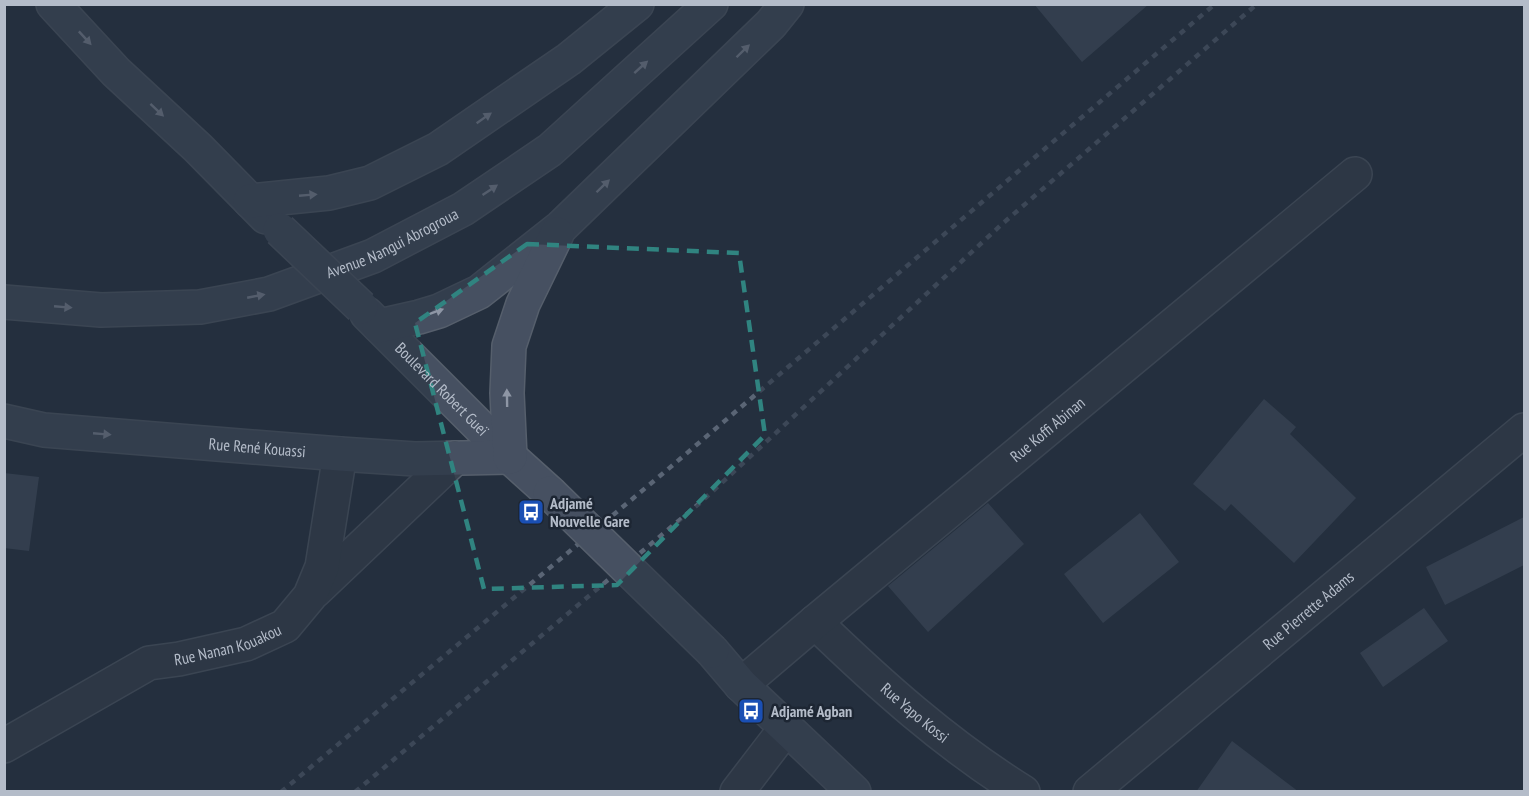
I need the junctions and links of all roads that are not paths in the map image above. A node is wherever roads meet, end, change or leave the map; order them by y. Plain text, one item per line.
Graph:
1 (53, 4) edge
2 (637, 4) edge
3 (711, 4) edge
4 (787, 4) edge
5 (1355, 174) dead end
6 (241, 191) junction
7 (561, 227) junction
8 (4, 302) edge
9 (370, 317) junction
10 (4, 421) edge
11 (1524, 430) edge
12 (340, 454) junction
13 (510, 457) junction
14 (455, 458) junction
15 (310, 596) junction
16 (815, 622) junction
17 (741, 685) junction
18 (786, 728) junction
19 (4, 746) edge
20 (844, 785) edge
21 (736, 792) edge
22 (1023, 792) edge
23 (1090, 792) edge

1 -> 6 main road, Boulevard Robert Gueï
6 -> 2 main road
8 -> 3 main road, Avenue Nangui Abrogroua
7 -> 4 main road
5 - 16 street, Rue Koffi Abinan
6 - 9 main road, Boulevard Robert Gueï, bridge
9 -> 7 main road
13 -> 7 main road
9 - 13 main road, Boulevard Robert Gueï
10 -> 12 main road, Rue René Kouassi
11 - 23 street, Rue Pierrette Adams
12 - 14 main road, Rue René Kouassi
12 - 15 street, Rue Nanan Kouakou
13 - 14 main road, Rue René Kouassi
13 - 17 main road, Boulevard Robert Gueï, bridge
14 - 15 street
15 - 19 street, Rue Nanan Kouakou
16 - 17 street, Rue Koffi Abinan
16 - 22 street, Rue Yapo Kossi
17 - 18 main road, Boulevard Robert Gueï
18 - 20 main road, Boulevard Robert Gueï
18 - 21 street

